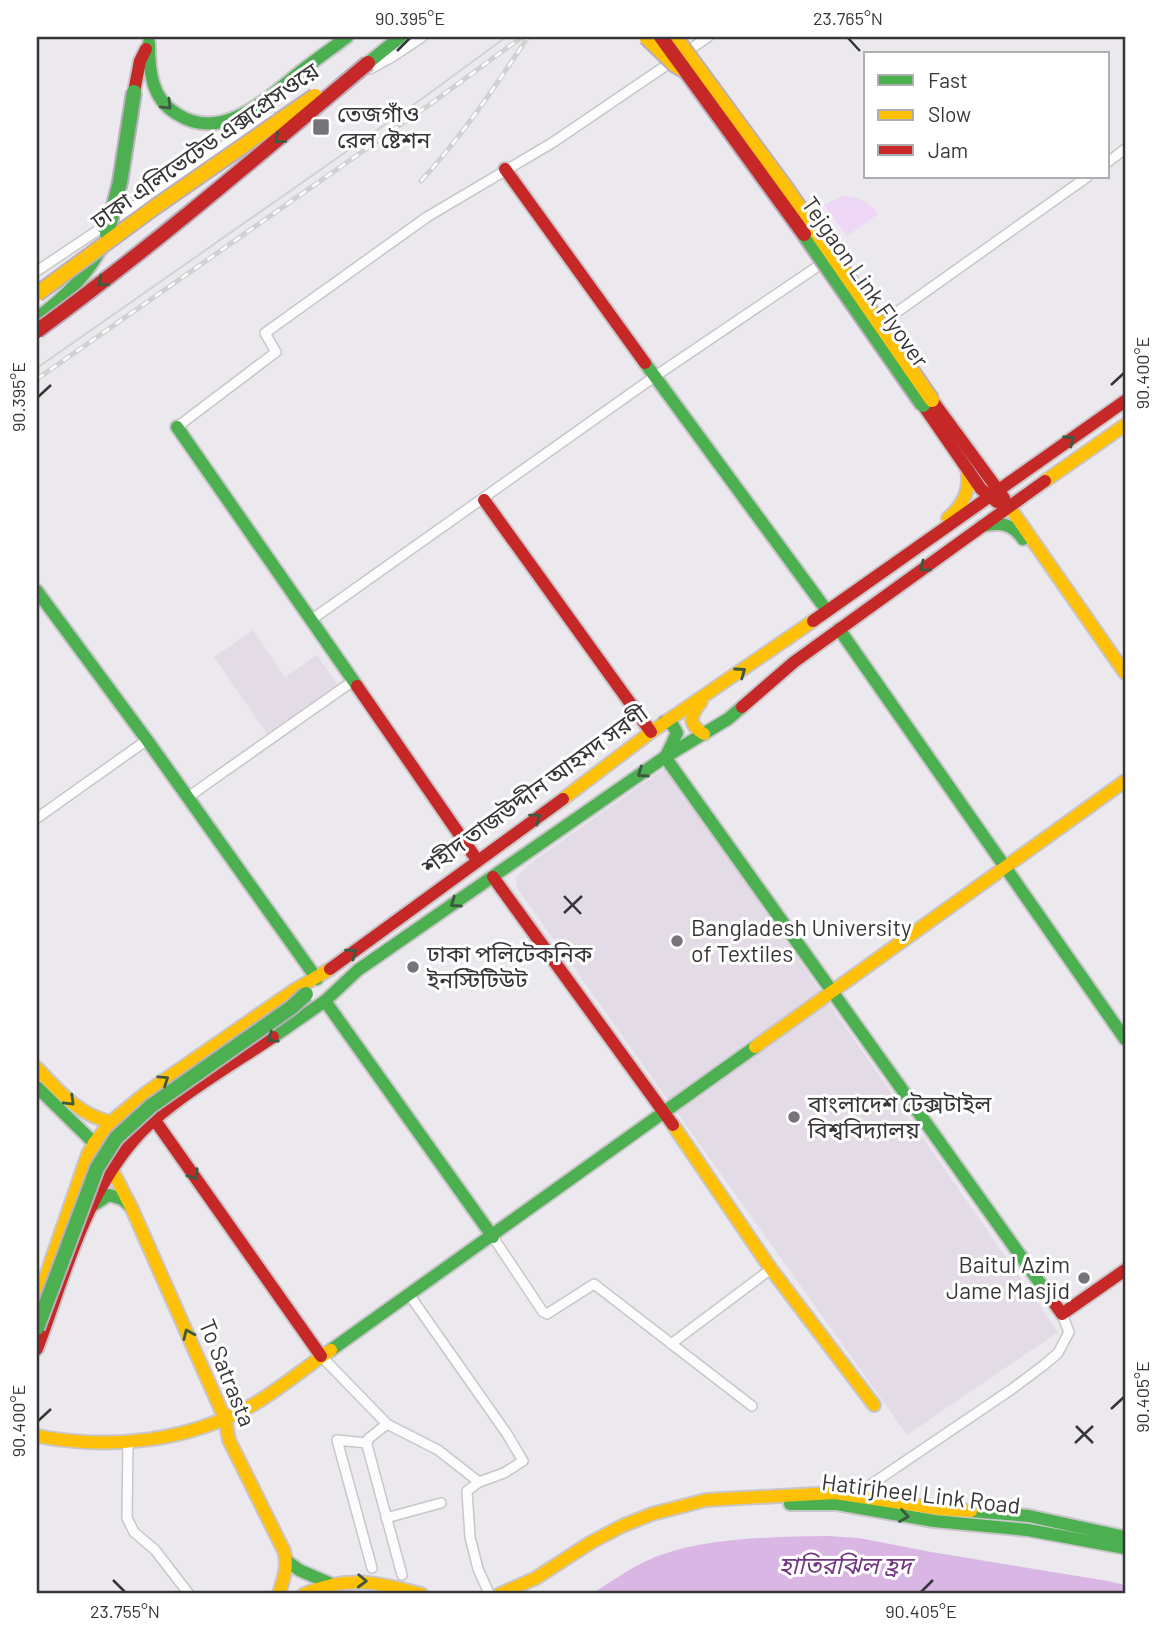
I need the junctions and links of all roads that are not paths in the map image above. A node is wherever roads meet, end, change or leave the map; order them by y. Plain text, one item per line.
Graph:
1 (347, 37) edge
2 (400, 37) edge
3 (422, 37) edge
4 (646, 37) edge
5 (661, 37) edge
6 (675, 37) edge
7 (708, 37) edge
8 (150, 40) edge
9 (368, 63) junction
10 (686, 71) junction
11 (1125, 149) edge
12 (1110, 160) edge
13 (505, 169) junction
14 (1086, 178) edge
15 (842, 250) dead end
16 (37, 271) edge
17 (37, 294) edge
18 (890, 317) dead end
19 (37, 318) edge
20 (37, 331) edge
21 (654, 377) junction
22 (928, 402) junction
23 (1122, 409) edge
24 (1125, 425) edge
25 (177, 427) joint
26 (971, 464) junction
27 (1015, 479) junction
28 (993, 494) junction
29 (484, 500) junction
30 (1009, 505) junction
31 (979, 527) junction
32 (912, 551) junction
33 (37, 591) edge
34 (1070, 594) junction
35 (827, 611) junction
36 (311, 620) junction
37 (839, 629) junction
38 (1125, 673) edge
39 (353, 681) junction
40 (706, 696) junction
41 (664, 722) junction
42 (651, 732) junction
43 (704, 734) junction
44 (147, 740) junction
45 (665, 757) junction
46 (1125, 781) edge
47 (188, 797) junction
48 (37, 818) edge
49 (477, 860) junction
50 (1006, 866) junction
51 (493, 877) junction
52 (317, 979) junction
53 (832, 990) junction
54 (325, 1001) junction
55 (1125, 1039) edge
56 (37, 1068) edge
57 (37, 1087) edge
58 (663, 1111) junction
59 (111, 1122) junction
60 (149, 1124) junction
61 (94, 1143) junction
62 (127, 1149) junction
63 (112, 1170) junction
64 (82, 1173) junction
65 (102, 1185) junction
66 (91, 1208) junction
67 (132, 1209) junction
68 (493, 1237) junction
69 (771, 1269) junction
70 (1125, 1270) edge
71 (408, 1293) junction
72 (37, 1302) edge
73 (1062, 1314) junction
74 (37, 1328) edge
75 (671, 1344) junction
76 (37, 1349) edge
77 (321, 1356) junction
78 (874, 1405) dead end
79 (752, 1406) dead end
80 (225, 1419) junction
81 (387, 1424) junction
82 (200, 1428) junction
83 (37, 1436) edge
84 (230, 1442) junction
85 (128, 1443) junction
86 (367, 1443) junction
87 (479, 1482) junction
88 (854, 1496) junction
89 (441, 1503) dead end
90 (386, 1518) junction
91 (1125, 1537) edge
92 (1125, 1548) edge
93 (287, 1561) junction
94 (372, 1568) dead end
95 (402, 1575) dead end
96 (329, 1583) junction
97 (507, 1593) edge
98 (190, 1594) edge
99 (279, 1594) edge
100 (304, 1594) edge
101 (421, 1594) edge

8 -> 1 main road, ঢাকা এলিভেটেড এক্সপ্রেসওয়ে
2 - 9 main road, ঢাকা এলিভেটেড এক্সপ্রেসওয়ে
3 - 16 street
4 - 10 main road, bridge
5 - 10 main road, Tejgaon Link Flyover, bridge
6 - 22 main road, Tejgaon Link Flyover, bridge
7 - 13 street
8 - 19 main road, bridge
9 - 17 main road, ঢাকা এলিভেটেড এক্সপ্রেসওয়ে, bridge
9 -> 20 main road, bridge
10 - 22 main road, Tejgaon Link Flyover, bridge
11 - 12 street
13 - 21 main road
13 - 25 street
14 - 18 street
15 - 21 street
21 - 29 street
21 - 35 main road
22 - 26 main road, Tejgaon Link Flyover
27 -> 23 main road, শহীদ তাজউদ্দীন আহমদ সরণী
24 - 30 main road, শহীদ তাজউদ্দীন আহমদ সরণী
25 - 36 main road
26 - 27 main road
26 - 28 main road, Tejgaon Link Flyover
26 - 32 main road
27 - 28 main road, শহীদ তাজউদ্দীন আহমদ সরণী
28 - 30 main road
28 - 32 main road, শহীদ তাজউদ্দীন আহমদ সরণী
29 - 36 street
29 - 42 main road
30 - 31 main road, শহীদ তাজউদ্দীন আহমদ সরণী
30 - 34 main road
31 - 34 main road
31 -> 37 main road, শহীদ তাজউদ্দীন আহমদ সরণী
32 - 35 main road, শহীদ তাজউদ্দীন আহমদ সরণী
33 - 44 main road
34 - 38 main road
40 -> 35 main road, শহীদ তাজউদ্দীন আহমদ সরণী
36 - 39 main road
37 - 43 main road, শহীদ তাজউদ্দীন আহমদ সরণী
37 - 50 main road
39 - 47 street
39 - 49 main road
40 - 41 main road, শহীদ তাজউদ্দীন আহমদ সরণী
40 - 43 main road
41 - 42 main road, শহীদ তাজউদ্দীন আহমদ সরণী
41 - 45 main road
49 -> 42 main road, শহীদ তাজউদ্দীন আহমদ সরণী
43 - 45 main road, শহীদ তাজউদ্দীন আহমদ সরণী
44 - 47 main road
44 - 48 street
45 -> 51 main road, শহীদ তাজউদ্দীন আহমদ সরণী
45 - 53 main road
46 - 50 main road
47 - 52 main road
52 -> 49 main road, শহীদ তাজউদ্দীন আহমদ সরণী
50 - 53 main road
50 - 55 main road
51 -> 54 main road, শহীদ তাজউদ্দীন আহমদ সরণী
51 - 58 main road
59 -> 52 main road, শহীদ তাজউদ্দীন আহমদ সরণী
52 - 74 main road, bridge
53 - 58 main road
53 - 73 main road
54 -> 60 main road, শহীদ তাজউদ্দীন আহমদ সরণী
54 - 68 main road
56 -> 59 main road
57 - 61 main road, To Satrasta
58 - 68 main road
58 - 69 main road
59 - 60 main road
59 - 61 main road, শহীদ তাজউদ্দীন আহমদ সরণী
60 - 62 main road, শহীদ তাজউদ্দীন আহমদ সরণী
60 -> 77 main road
61 - 62 main road
61 - 63 main road, To Satrasta
61 - 64 main road, শহীদ তাজউদ্দীন আহমদ সরণী
62 - 63 main road, শহীদ তাজউদ্দীন আহমদ সরণী
63 - 65 main road, শহীদ তাজউদ্দীন আহমদ সরণী
63 - 67 main road, To Satrasta
64 - 65 main road
64 - 72 main road, শহীদ তাজউদ্দীন আহমদ সরণী
65 - 66 main road, শহীদ তাজউদ্দীন আহমদ সরণী
66 - 67 main road
66 - 76 main road, শহীদ তাজউদ্দীন আহমদ সরণী
80 -> 67 main road, To Satrasta
68 - 71 main road
68 - 75 street
69 - 75 street
69 - 78 main road
70 - 73 main road
71 - 77 main road
71 - 87 street
73 - 88 street
75 - 79 street
77 - 80 main road
77 - 81 street
80 - 82 main road
80 - 84 main road, To Satrasta
81 - 86 street
81 - 87 street
82 - 84 main road
82 - 85 main road
83 - 85 main road
84 - 93 main road, To Satrasta
85 - 98 street
86 - 90 street
86 - 94 street
87 - 97 street
88 - 91 main road, Hatirjheel Link Road
88 - 97 main road, Hatirjheel Link Road
89 - 90 street
90 - 95 street
97 -> 92 main road, Hatirjheel Link Road
93 - 96 main road
93 - 99 main road
96 - 100 main road
96 -> 101 main road

